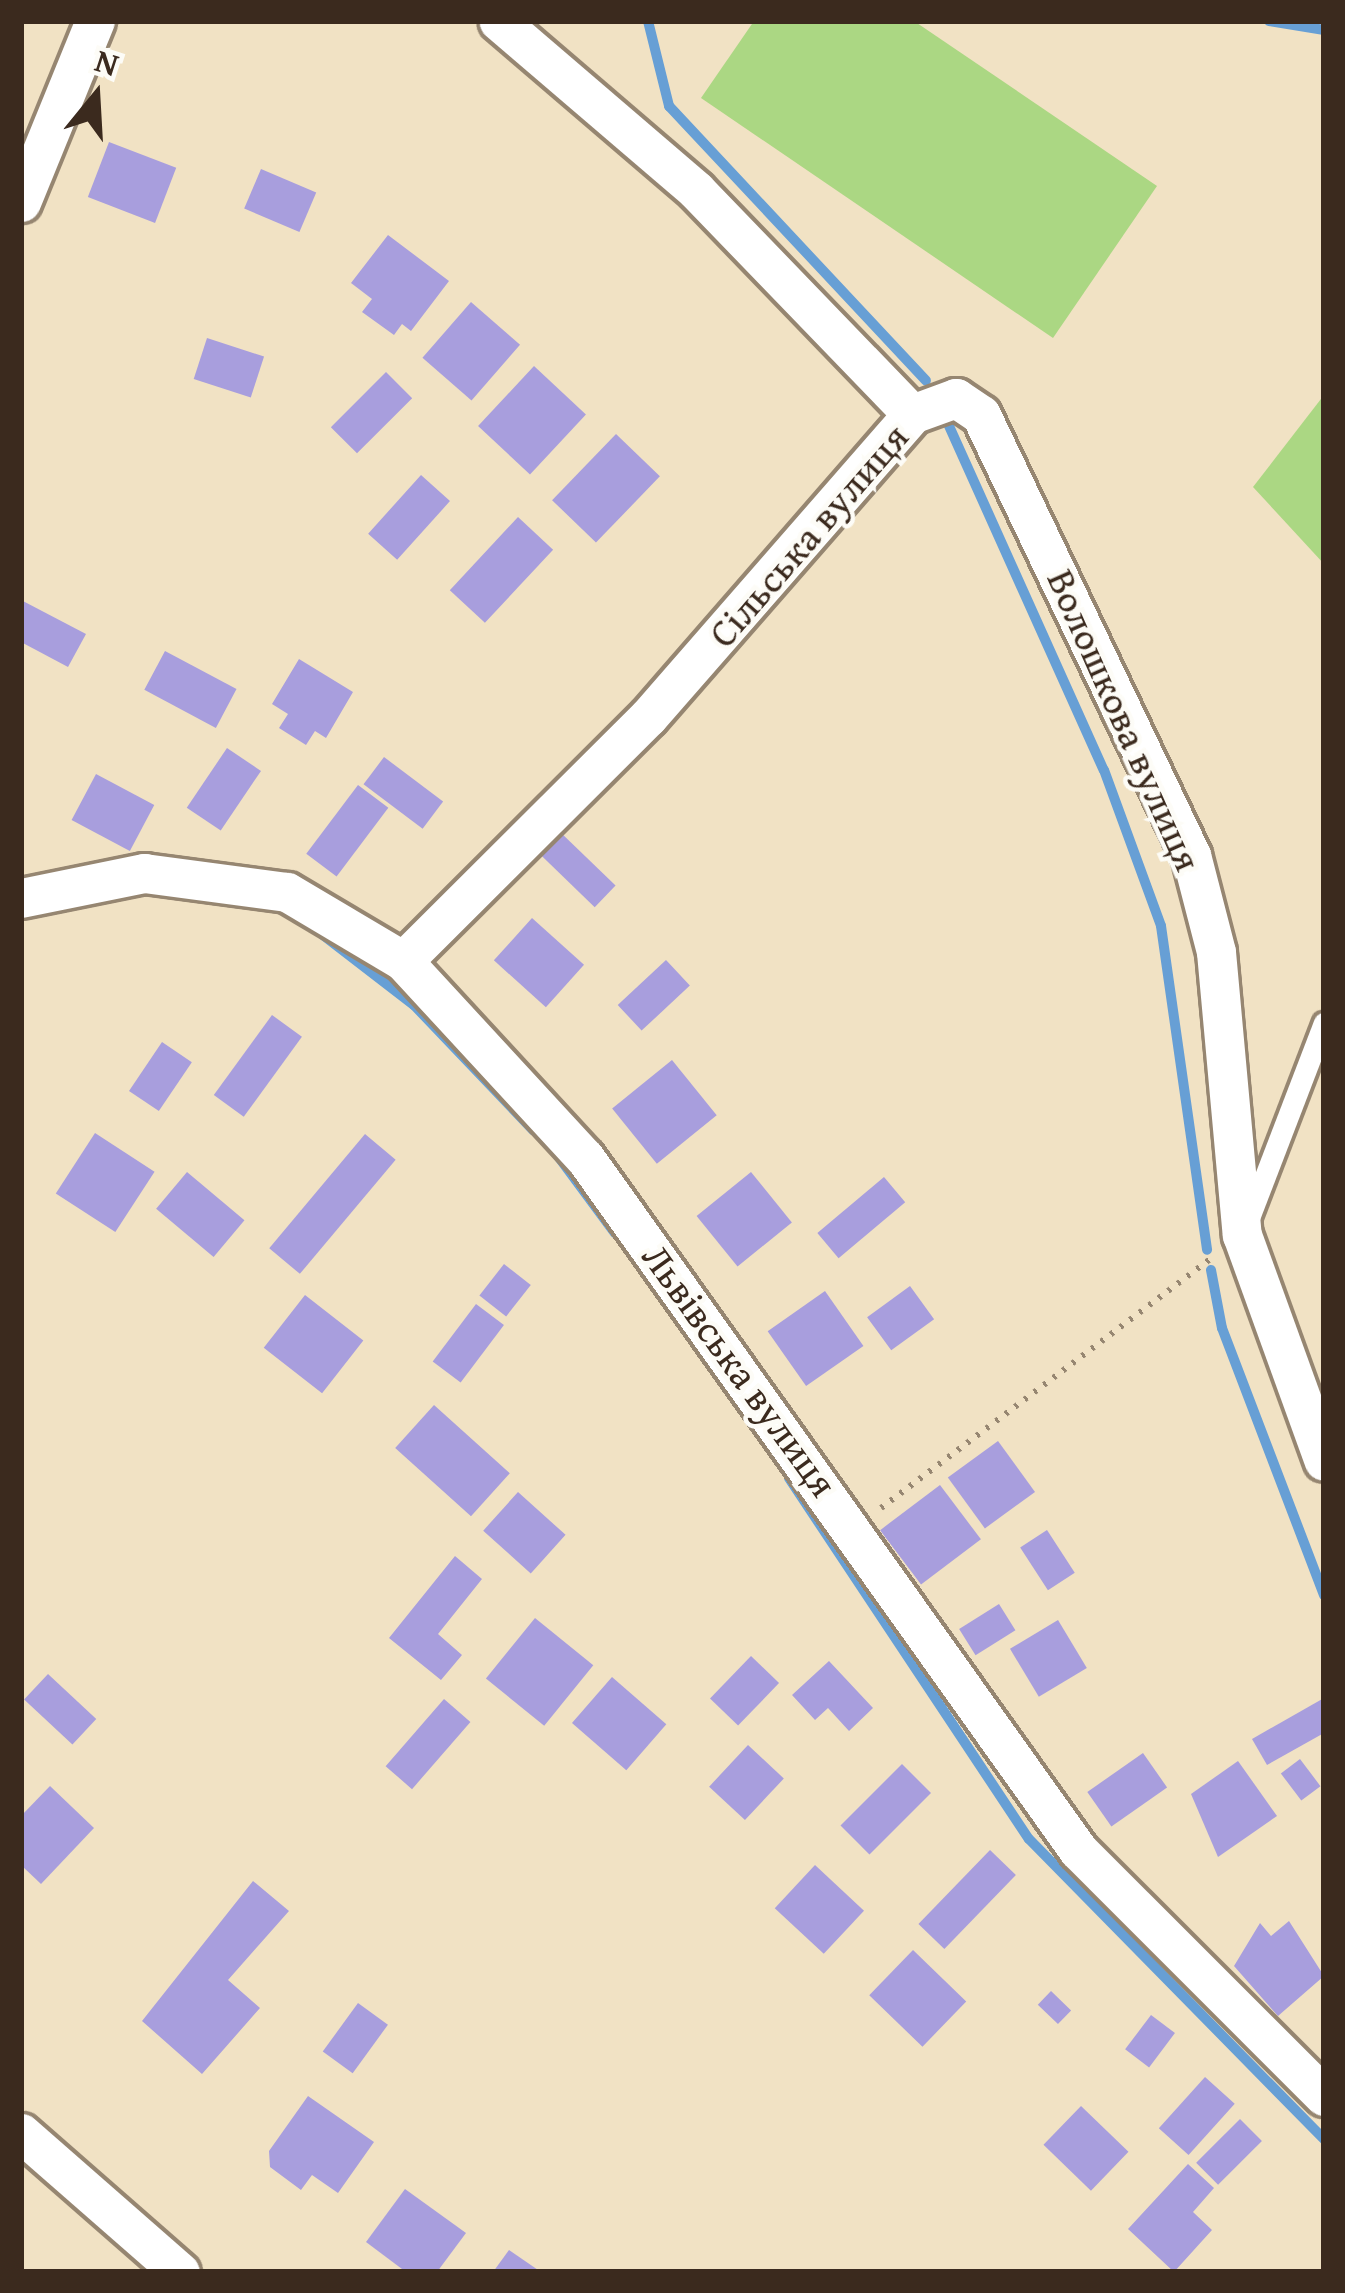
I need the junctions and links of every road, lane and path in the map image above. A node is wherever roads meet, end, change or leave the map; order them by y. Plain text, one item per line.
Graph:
1 (95, 21) edge
2 (499, 21) edge
3 (21, 202) edge
4 (912, 414) junction
5 (21, 898) edge
6 (403, 962) junction
7 (1324, 1023) edge
8 (1242, 1235) junction
9 (1324, 1461) edge
10 (854, 1528) junction
11 (1324, 2096) edge
12 (21, 2133) edge
13 (179, 2272) edge

1 - 3 street
2 - 4 street, Сільська вулиця
4 - 6 street, Сільська вулиця
4 - 8 street, Волошкова вулиця
5 - 6 street, Львівська вулиця
6 - 10 street, Львівська вулиця
7 - 8 lane
8 - 9 street, Волошкова вулиця
8 - 10 path
10 - 11 street, Львівська вулиця
12 - 13 street

